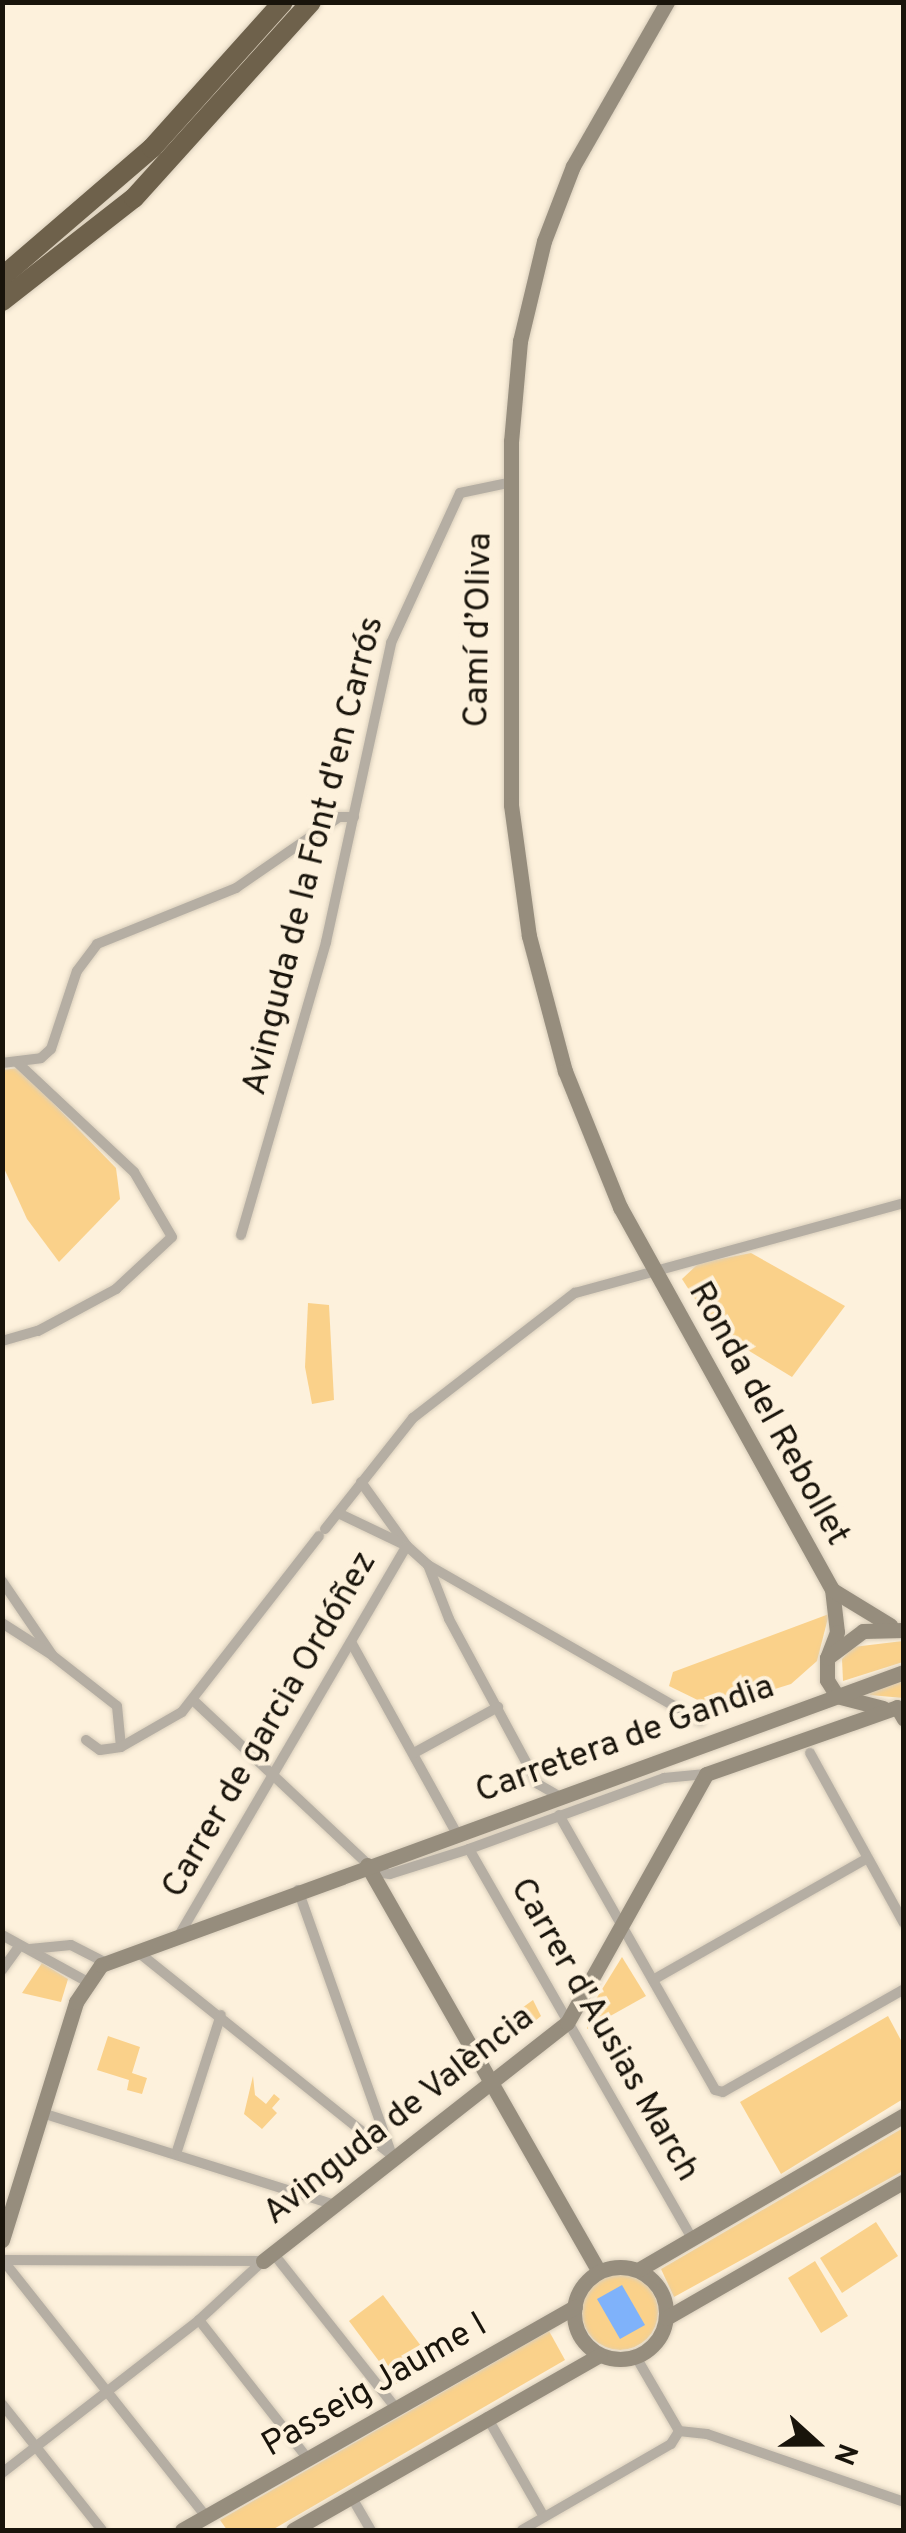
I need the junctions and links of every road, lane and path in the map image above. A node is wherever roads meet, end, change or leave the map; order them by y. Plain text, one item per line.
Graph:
1 (283, 2) edge
2 (311, 2) edge
3 (667, 2) edge
4 (2, 277) edge
5 (2, 301) edge
6 (512, 482) junction
7 (354, 816) junction
8 (18, 1062) junction
9 (2, 1063) edge
10 (904, 1202) edge
11 (241, 1235) dead end
12 (652, 1268) junction
13 (2, 1342) edge
14 (361, 1482) junction
15 (338, 1513) junction
16 (406, 1546) junction
17 (428, 1565) junction
18 (2, 1581) edge
19 (832, 1589) junction
20 (2, 1624) edge
21 (903, 1630) edge
22 (351, 1642) junction
23 (53, 1656) junction
24 (827, 1658) junction
25 (904, 1672) edge
26 (837, 1696) junction
27 (194, 1700) junction
28 (498, 1707) junction
29 (901, 1710) edge
30 (700, 1721) dead end
31 (86, 1740) dead end
32 (121, 1747) junction
33 (414, 1753) junction
34 (810, 1753) dead end
35 (272, 1774) junction
36 (706, 1774) junction
37 (557, 1794) junction
38 (559, 1816) junction
39 (456, 1832) junction
40 (469, 1849) junction
41 (866, 1859) junction
42 (373, 1872) junction
43 (298, 1890) junction
44 (903, 1919) edge
45 (622, 1924) junction
46 (181, 1932) junction
47 (2, 1934) edge
48 (24, 1948) junction
49 (76, 1948) junction
50 (133, 1949) junction
51 (104, 1962) junction
52 (2, 1970) edge
53 (70, 1972) junction
54 (654, 1980) junction
55 (86, 1981) junction
56 (904, 1989) edge
57 (221, 2015) junction
58 (566, 2022) junction
59 (490, 2082) junction
60 (42, 2112) junction
61 (378, 2114) junction
62 (904, 2114) edge
63 (356, 2127) junction
64 (176, 2154) junction
65 (393, 2156) junction
66 (904, 2181) edge
67 (332, 2204) junction
68 (692, 2239) junction
69 (2, 2240) edge
70 (268, 2257) junction
71 (4, 2259) edge
72 (638, 2270) junction
73 (599, 2272) junction
74 (574, 2307) junction
75 (666, 2318) junction
76 (199, 2320) junction
77 (600, 2355) junction
78 (636, 2357) junction
79 (108, 2390) junction
80 (2, 2404) edge
81 (396, 2408) junction
82 (487, 2417) junction
83 (679, 2431) junction
84 (36, 2446) junction
85 (308, 2459) junction
86 (2, 2472) edge
87 (352, 2496) junction
88 (904, 2502) edge
89 (544, 2518) junction
90 (210, 2523) edge
91 (528, 2529) edge
92 (102, 2530) edge
93 (186, 2530) edge
94 (293, 2530) edge
95 (371, 2530) edge

1 - 4 highway
2 - 5 highway
3 - 6 street, Camí d’Oliva
6 - 7 street, Avinguda de la Font d'en Carrós
6 - 12 street, Camí d’Oliva
7 - 8 street
7 - 11 street, Avinguda de la Font d'en Carrós
8 - 9 street
8 - 13 street
10 - 12 street
12 - 14 street
12 - 19 street, Ronda del Rebollet
14 - 15 street
14 - 16 street
15 - 16 street
15 - 27 street
16 - 17 street
16 - 22 street, Carrer de garcia Ordóñez
17 - 28 street
17 - 30 street
18 - 23 street
19 - 21 street, Ronda del Rebollet
19 - 24 street, Ronda del Rebollet
20 - 23 street
21 - 24 street
22 - 33 street
22 - 35 street, Carrer de garcia Ordóñez
23 - 32 street
24 - 26 street
25 - 26 street, Carretera de Gandia
26 - 29 street
26 - 37 street, Carretera de Gandia
27 - 32 street
27 - 35 street
28 - 33 street
28 - 37 street
29 - 36 street
31 - 32 street
33 - 39 street
34 - 41 street
35 - 42 street
35 - 46 street, Carrer de garcia Ordóñez
36 - 38 street, Carretera de Gandia
36 - 45 street, Avinguda de València
37 - 39 street, Carretera de Gandia
38 - 40 street, Carretera de Gandia
38 - 45 street
39 - 42 street, Carretera de Gandia
40 - 42 street, Carretera de Gandia
40 - 58 street, Carrer d'Ausias March
41 - 44 street
41 - 54 street
42 - 43 street, Carretera de Gandia
42 - 59 street
43 - 46 street, Carretera de Gandia
43 - 61 street
45 - 54 street
45 - 58 street, Avinguda de València
46 - 50 street, Carretera de Gandia
47 - 48 street
48 - 49 street
48 - 52 street
48 - 53 street
49 - 51 street
49 - 53 street
50 - 51 street, Carretera de Gandia
50 - 57 street
51 - 55 street
53 - 55 street
54 - 56 street
55 - 60 street
57 - 63 street
57 - 64 street
58 - 59 street, Avinguda de València
58 - 68 street, Carrer d'Ausias March
59 - 65 street, Avinguda de València
59 - 73 street
60 - 64 street
60 - 69 street
61 - 63 street
61 - 65 street
62 - 68 street
63 - 65 street
64 - 67 street
65 - 67 street, Avinguda de València
66 - 75 street
67 - 70 street, Avinguda de València
68 - 72 street
70 - 71 street
70 - 76 street
70 - 81 street
71 - 79 street
72 - 73 street
72 - 75 street
73 - 74 street
74 - 77 street
74 - 81 street, Passeig Jaume I
75 - 78 street
76 - 79 street
76 - 85 street
77 - 78 street
77 - 82 street
78 - 83 street
79 - 84 street
79 - 90 street
80 - 84 street
81 - 85 street, Passeig Jaume I
82 - 87 street
82 - 89 street
83 - 88 street
83 - 89 street
84 - 86 street
84 - 92 street
85 - 90 street, Passeig Jaume I
87 - 94 street
87 - 95 street
89 - 91 street
90 - 93 street, Passeig Jaume I

